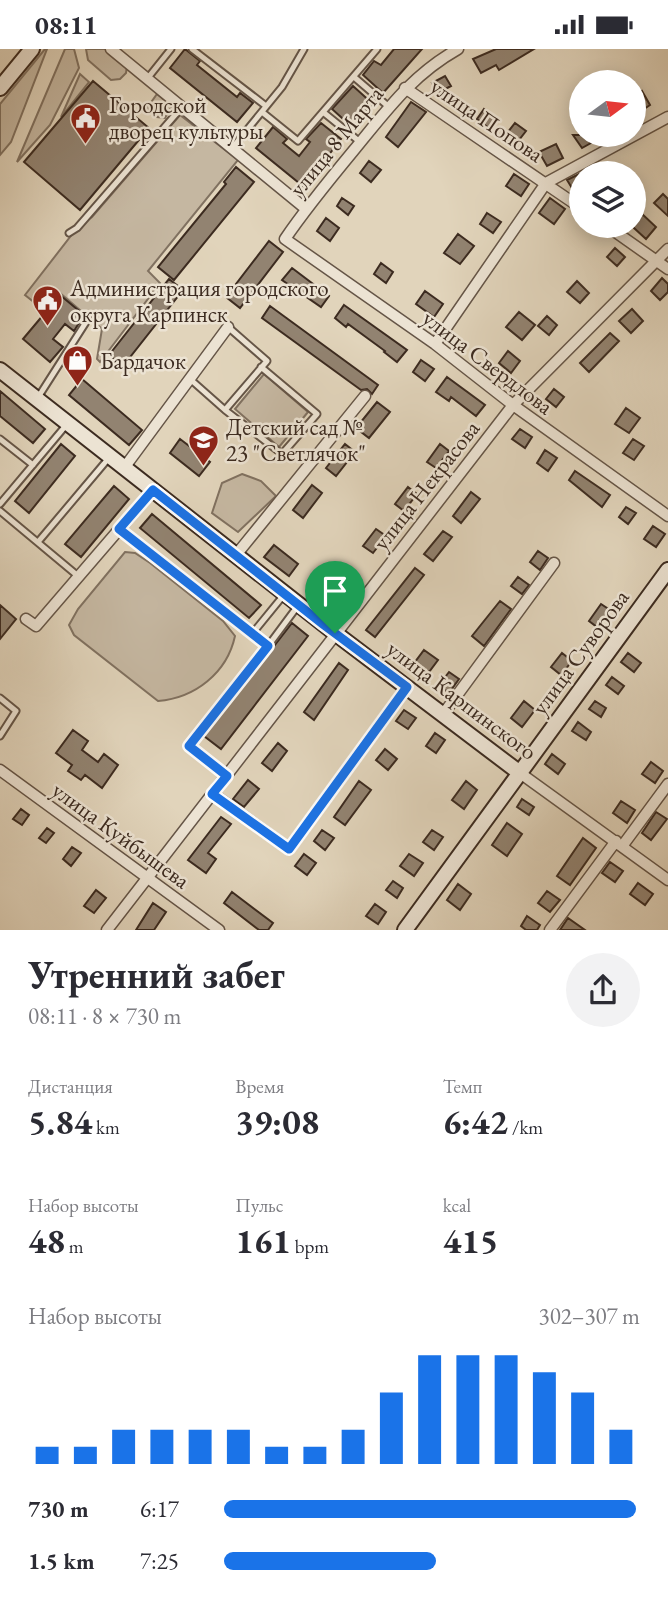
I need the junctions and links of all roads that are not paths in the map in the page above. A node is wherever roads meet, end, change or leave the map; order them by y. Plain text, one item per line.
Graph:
1 (32, 49) edge
2 (111, 49) edge
3 (171, 49) edge
4 (192, 49) edge
5 (304, 49) edge
6 (377, 49) edge
7 (458, 49) edge
8 (439, 54) edge
9 (354, 77) junction
10 (147, 79) junction
11 (0, 88) edge
12 (405, 88) junction
13 (266, 106) junction
14 (181, 107) junction
15 (389, 107) junction
16 (262, 112) junction
17 (323, 112) junction
18 (668, 117) edge
19 (360, 142) junction
20 (233, 147) junction
21 (546, 183) junction
22 (569, 199) edge
23 (306, 209) junction
24 (69, 233) dead end
25 (624, 238) edge
26 (285, 239) joint
27 (668, 249) edge
28 (657, 261) junction
29 (668, 269) edge
30 (88, 319) dead end
31 (228, 327) joint
32 (435, 344) junction
33 (261, 367) junction
34 (0, 370) edge
35 (190, 379) junction
36 (365, 396) dead end
37 (37, 399) junction
38 (513, 405) junction
39 (225, 410) junction
40 (68, 423) junction
41 (0, 439) edge
42 (110, 457) junction
43 (33, 465) junction
44 (124, 468) junction
45 (153, 490) junction
46 (0, 504) edge
47 (0, 511) edge
48 (668, 516) edge
49 (119, 529) junction
50 (38, 542) junction
51 (236, 555) junction
52 (554, 563) dead end
53 (668, 570) edge
54 (78, 576) junction
55 (285, 594) junction
56 (298, 605) junction
57 (26, 619) dead end
58 (335, 633) junction
59 (252, 634) junction
60 (268, 646) junction
61 (407, 687) junction
62 (0, 698) edge
63 (444, 713) junction
64 (0, 736) edge
65 (0, 770) edge
66 (520, 772) junction
67 (227, 776) junction
68 (668, 784) edge
69 (212, 794) junction
70 (619, 843) junction
71 (147, 877) junction
72 (668, 880) edge
73 (107, 930) edge
74 (219, 930) edge
75 (405, 930) edge
76 (551, 930) edge

1 - 11 street
2 - 10 street
3 - 10 lane
4 - 13 lane
5 - 13 lane
6 - 9 lane
7 - 8 street, улица 8 Марта
8 - 12 street, улица 8 Марта
9 - 15 lane
9 - 17 lane
10 - 14 street
12 - 15 street, улица 8 Марта
12 - 21 street, улица Попова
13 - 16 lane
14 - 20 street
14 - 24 lane
15 - 19 street, улица 8 Марта
16 - 17 lane
16 - 20 lane
17 - 19 lane
18 - 21 street
19 - 23 street, улица 8 Марта
20 - 23 street
21 - 22 street, улица Попова
21 - 32 street
23 - 26 street, улица 8 Марта
25 - 28 street
26 - 32 street, улица Свердлова
27 - 28 street, улица Некрасова
28 - 29 street
28 - 38 street, улица Некрасова
30 - 37 lane
31 - 33 lane
31 - 35 street
32 - 38 street, улица Свердлова
33 - 39 lane
33 - 39 lane
34 - 37 street, улица Карпинского
35 - 39 lane
35 - 44 street
36 - 51 street
37 - 40 street, улица Карпинского
38 - 48 street, улица Свердлова
38 - 58 street, улица Некрасова
40 - 42 street, улица Карпинского
40 - 43 lane
41 - 43 lane
42 - 44 street, улица Карпинского
42 - 50 lane
43 - 46 lane
44 - 45 street, улица Карпинского
45 - 49 street
45 - 51 street, улица Карпинского
47 - 50 lane
49 - 54 street
49 - 59 lane
50 - 54 lane
51 - 55 street, улица Карпинского
52 - 63 street
53 - 66 street, улица Суворова
54 - 57 street
55 - 56 street, улица Карпинского
55 - 59 lane
56 - 58 street, улица Карпинского
56 - 60 lane
58 - 61 street, улица Карпинского
58 - 67 street, улица Некрасова
59 - 60 lane
60 - 67 lane
61 - 63 street, улица Карпинского
61 - 69 street
62 - 64 lane
63 - 66 street, улица Карпинского
65 - 71 street, улица Куйбышева
66 - 70 street, улица Карпинского
66 - 75 street, улица Суворова
67 - 69 street, улица Некрасова
68 - 70 street
69 - 71 street, улица Некрасова
70 - 72 street, улица Карпинского
70 - 76 street
71 - 73 street, улица Некрасова
71 - 74 street, улица Куйбышева

